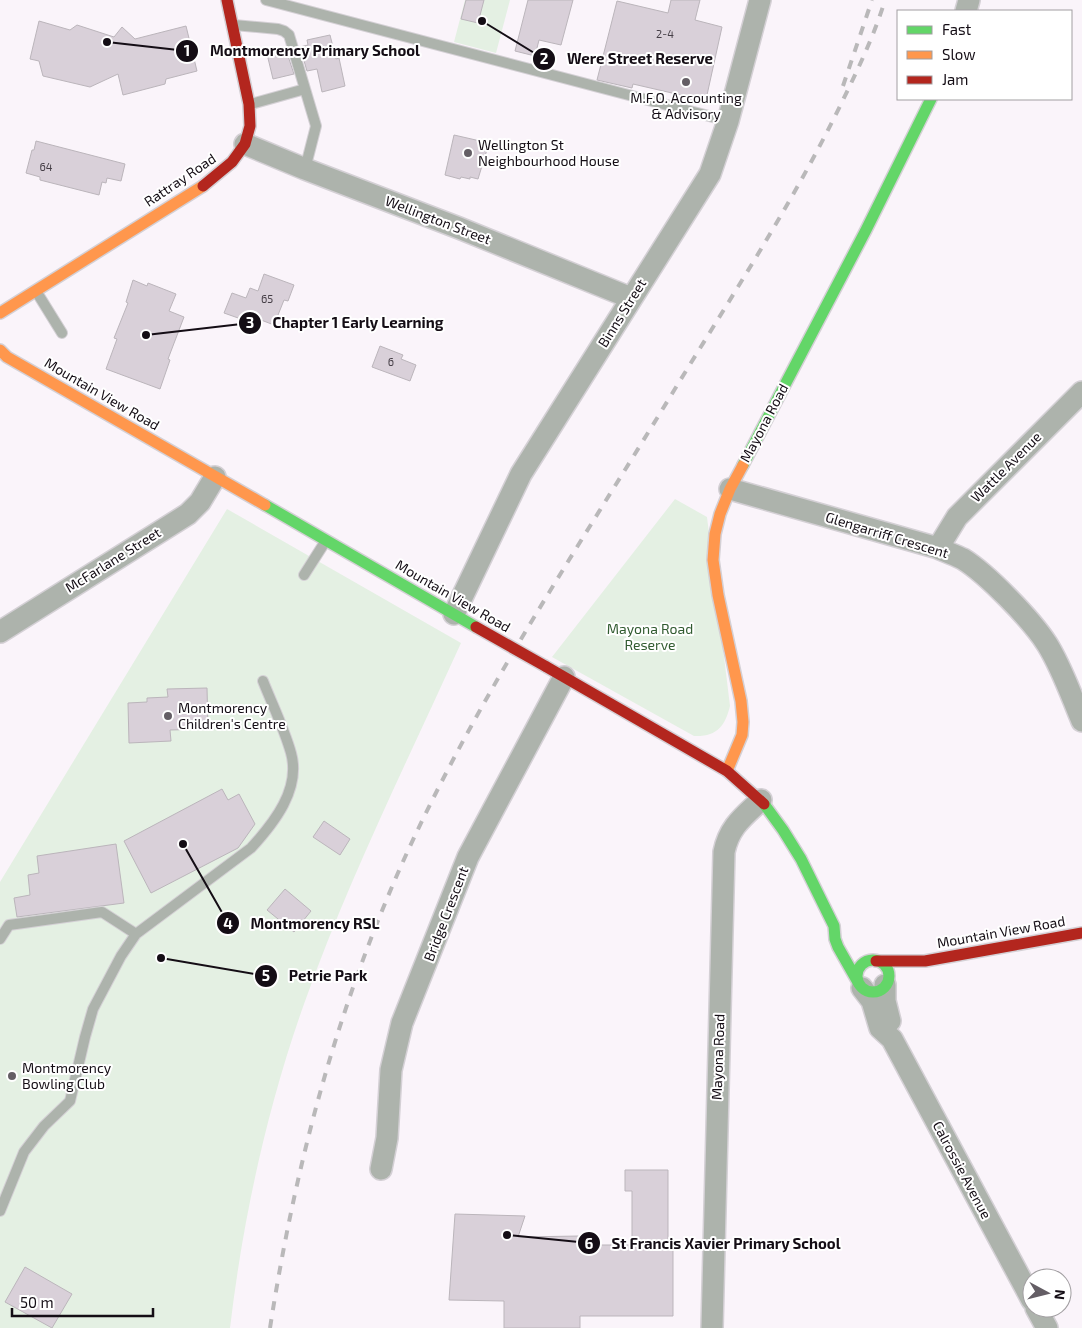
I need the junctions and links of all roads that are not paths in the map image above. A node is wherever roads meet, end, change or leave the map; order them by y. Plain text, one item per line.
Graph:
1 (227, 0) edge
2 (266, 0) edge
3 (760, 0) edge
4 (233, 25) junction
5 (305, 89) junction
6 (931, 100) edge
7 (249, 104) junction
8 (728, 121) junction
9 (245, 144) junction
10 (305, 169) junction
11 (36, 290) junction
12 (631, 298) junction
13 (0, 313) edge
14 (62, 333) dead end
15 (0, 350) edge
16 (1082, 392) edge
17 (215, 477) junction
18 (730, 489) junction
19 (325, 541) junction
20 (938, 548) junction
21 (304, 575) dead end
22 (454, 614) junction
23 (0, 632) edge
24 (564, 677) junction
25 (262, 681) dead end
26 (1082, 721) edge
27 (727, 771) junction
28 (760, 800) junction
29 (834, 926) junction
30 (1082, 933) edge
31 (136, 934) junction
32 (848, 938) dead end
33 (0, 939) edge
34 (858, 950) dead end
35 (876, 961) junction
36 (925, 961) junction
37 (886, 985) junction
38 (861, 986) junction
39 (892, 1039) junction
40 (381, 1169) dead end
41 (0, 1211) edge
42 (1022, 1281) edge
43 (712, 1328) edge

1 - 4 street, Rattray Road
2 - 8 lane
3 - 8 street, Binns Street
4 - 5 lane
4 - 7 street, Rattray Road
5 - 7 lane
5 - 10 lane
6 - 18 street, Mayona Road
7 - 9 street, Rattray Road
8 - 12 street, Binns Street
9 - 10 street, Wellington Street
9 - 11 street, Rattray Road
10 - 12 street, Wellington Street
11 - 13 street, Rattray Road
11 - 14 lane
12 - 22 street, Binns Street
15 - 17 street, Mountain View Road
16 - 20 street, Wattle Avenue
17 - 19 street, Mountain View Road
17 - 23 street, McFarlane Street
18 - 20 street, Glengarriff Crescent
18 - 27 street, Mayona Road
19 - 21 lane
19 - 22 street, Mountain View Road
20 - 26 street, Glengarriff Crescent
22 - 24 street, Mountain View Road, bridge
24 - 27 street, Mountain View Road
24 - 40 street, Bridge Crescent
25 - 31 lane
27 - 28 street, Mountain View Road
28 - 29 street, Mountain View Road
28 - 43 street, Mayona Road
29 - 32 street, Mountain View Road
29 - 38 street, Mountain View Road
30 - 36 street, Mountain View Road
31 - 33 lane
31 - 41 lane
34 - 35 street
35 - 36 street, Mountain View Road
35 - 37 street
35 - 38 street
36 - 37 street, Mountain View Road
37 - 38 street
37 - 39 street, Calrossie Avenue
38 - 39 street, Calrossie Avenue
39 - 42 street, Calrossie Avenue

